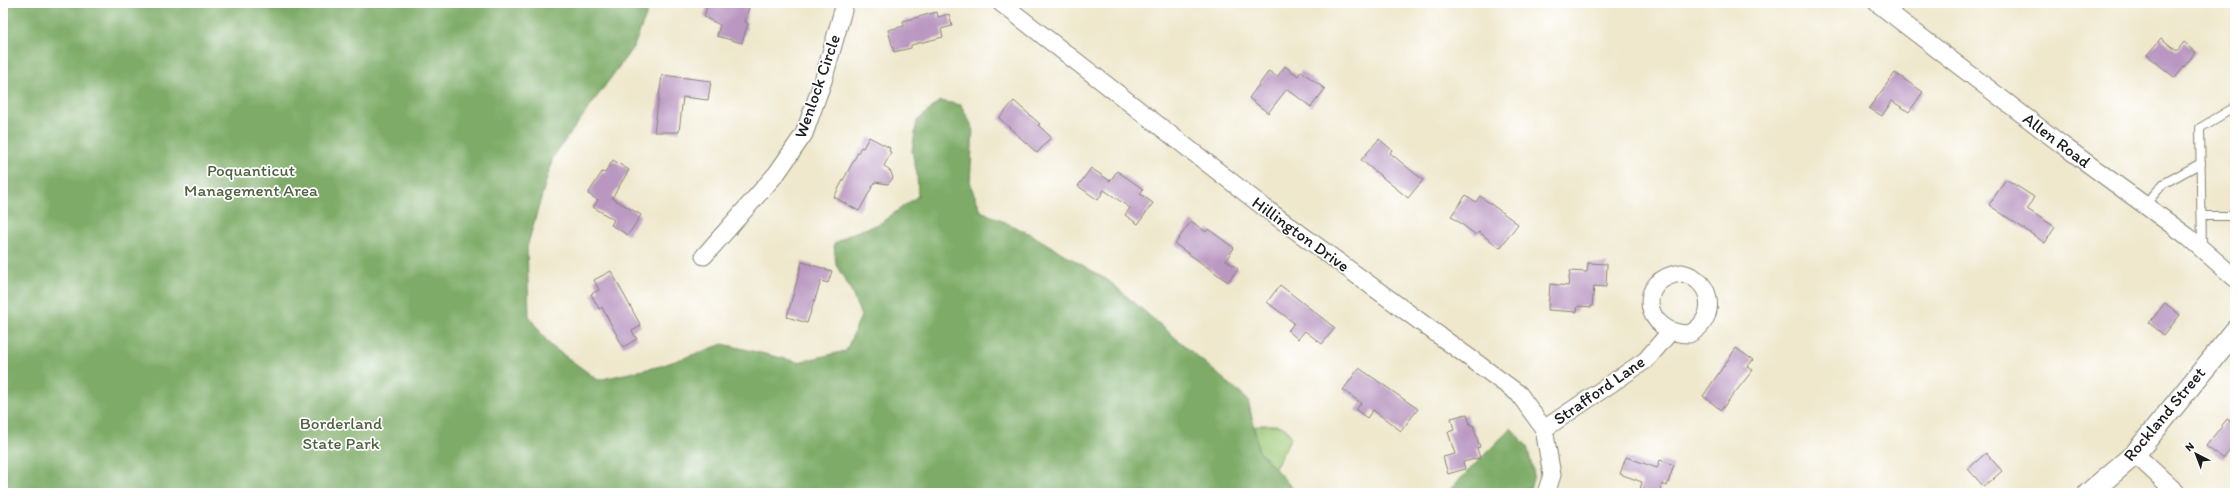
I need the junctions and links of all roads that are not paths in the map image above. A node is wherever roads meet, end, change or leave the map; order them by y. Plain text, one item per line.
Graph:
1 (845, 3) edge
2 (1001, 3) edge
3 (1877, 3) edge
4 (2235, 107) edge
5 (2201, 163) junction
6 (2144, 205) junction
7 (2202, 216) junction
8 (2235, 216) edge
9 (2202, 250) junction
10 (704, 256) dead end
11 (2235, 278) edge
12 (2235, 331) edge
13 (1670, 332) dead end
14 (1544, 429) junction
15 (2135, 454) junction
16 (1546, 493) edge
17 (2089, 493) edge
18 (2177, 493) edge

1 - 10 street, Wenlock Circle
2 - 14 street, Hillington Drive
3 - 6 street, Allen Road
4 - 5 lane
5 - 6 lane
5 - 7 lane
6 - 9 street, Allen Road
7 - 8 lane
7 - 9 lane
9 - 11 street, Allen Road
12 - 15 street, Rockland Street
13 - 14 street, Strafford Lane
14 - 16 street, Hillington Drive
15 - 17 street, Rockland Street
15 - 18 street

